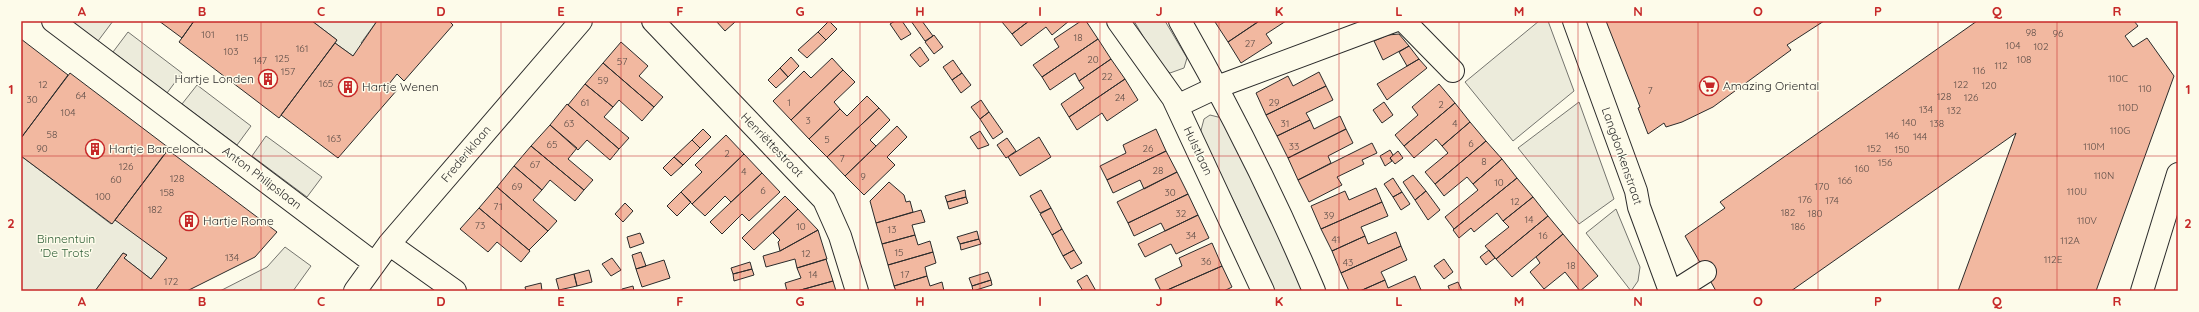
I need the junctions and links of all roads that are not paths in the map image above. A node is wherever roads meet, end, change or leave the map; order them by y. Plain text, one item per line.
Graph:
1 (52, 21) edge
2 (581, 21) edge
3 (653, 21) edge
4 (1118, 21) edge
5 (1180, 21) edge
6 (1394, 21) edge
7 (1404, 21) edge
8 (1574, 21) edge
9 (1453, 72) dead end
10 (1217, 87) junction
11 (1177, 106) junction
12 (2178, 174) edge
13 (389, 244) junction
14 (374, 263) junction
15 (1705, 272) dead end
16 (355, 291) edge
17 (455, 291) edge
18 (857, 291) edge
19 (1263, 291) edge
20 (1314, 291) edge
21 (1670, 291) edge
22 (1675, 291) edge
23 (2142, 291) edge

1 - 14 street, Anton Philipslaan
2 - 13 street, Frederiklaan
3 - 18 street, Henriëttestraat
4 - 11 street, Hulstlaan
5 - 10 street
6 - 10 street
7 - 9 street
8 - 21 street, Langdonkenstraat
10 - 11 street
10 - 20 street
11 - 19 street, Hulstlaan
12 - 23 street
13 - 14 street, Frederiklaan
13 - 17 street
14 - 16 street, Frederiklaan
15 - 22 street

